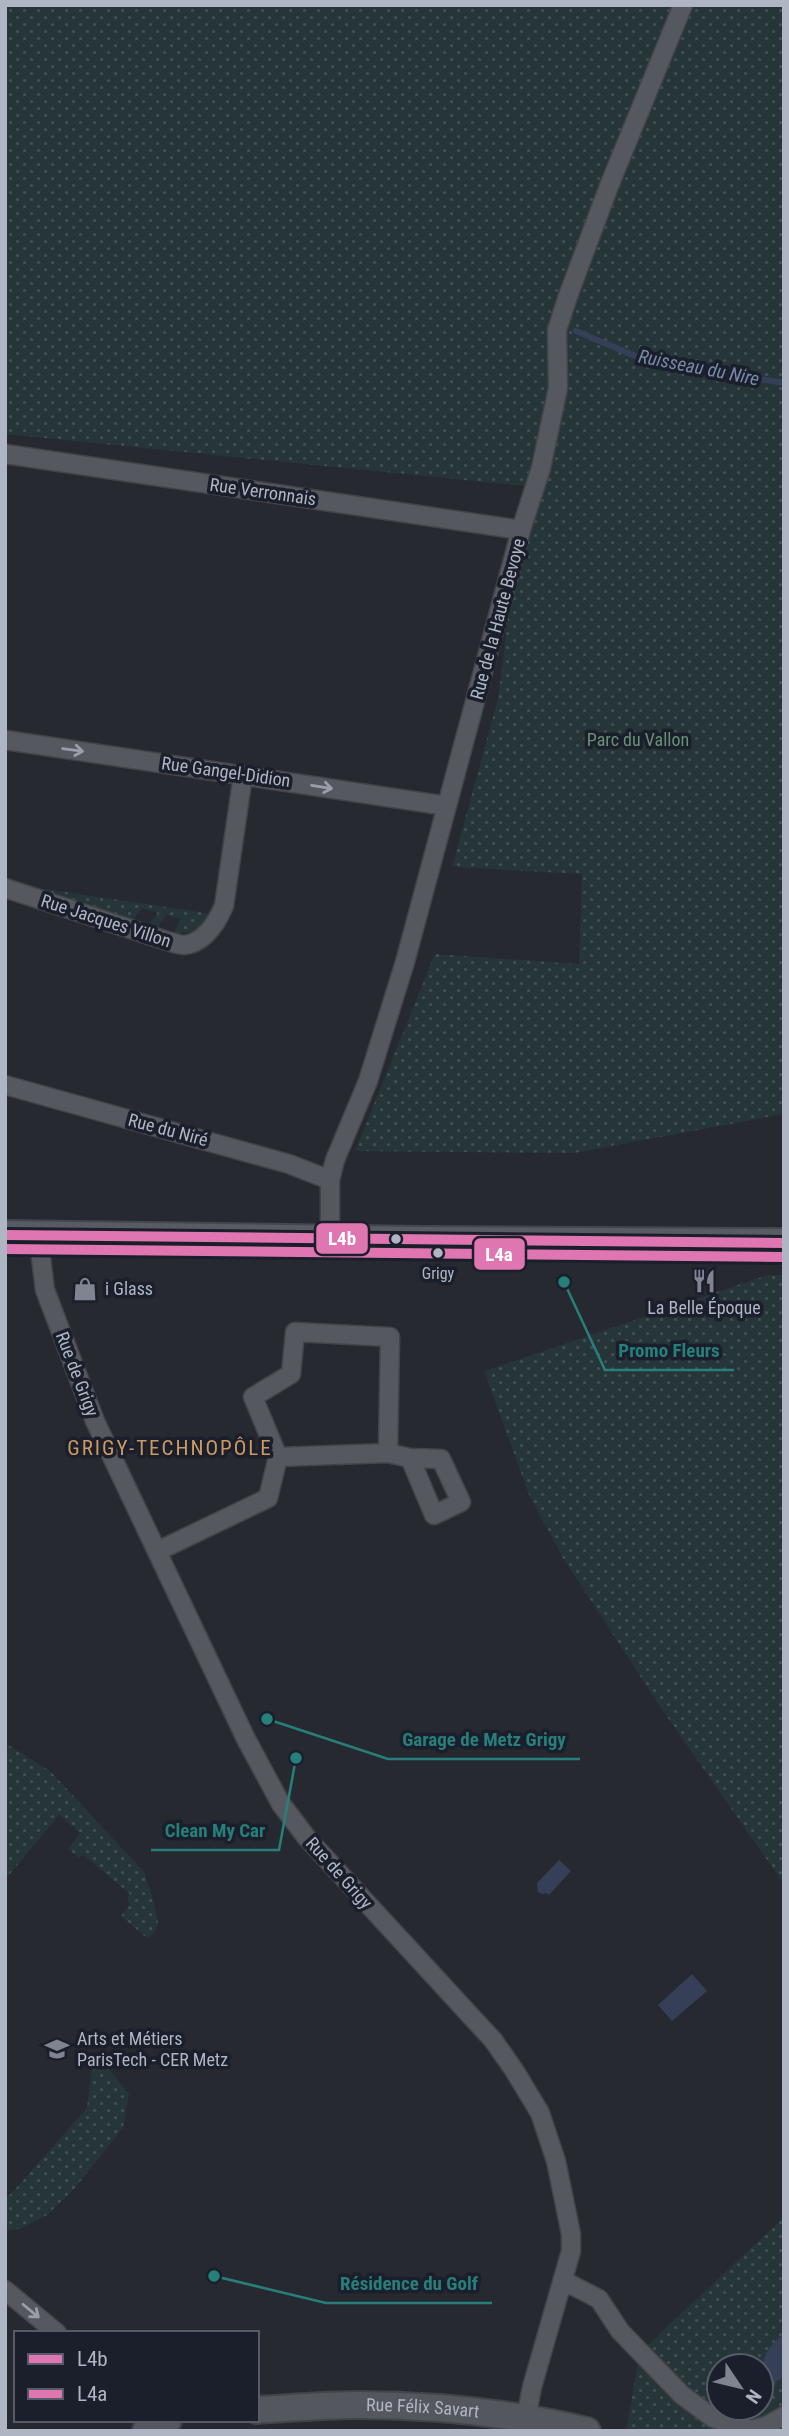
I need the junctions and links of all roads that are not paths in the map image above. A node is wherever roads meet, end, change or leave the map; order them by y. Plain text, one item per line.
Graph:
1 (683, 5) edge
2 (5, 454) edge
3 (521, 530) junction
4 (5, 740) edge
5 (243, 775) junction
6 (447, 806) junction
7 (5, 888) edge
8 (5, 1085) edge
9 (330, 1180) junction
10 (38, 1234) junction
11 (5, 1235) edge
12 (330, 1239) junction
13 (784, 1243) edge
14 (388, 1452) junction
15 (278, 1457) junction
16 (410, 1458) dead end
17 (158, 1551) junction
18 (564, 2281) junction
19 (5, 2290) edge
20 (55, 2331) edge
21 (259, 2410) edge
22 (784, 2416) edge
23 (526, 2418) junction
24 (587, 2431) edge

1 - 3 street, Rue de la Haute Bevoye
2 - 3 street, Rue Verronnais
3 - 6 street, Rue de la Haute Bevoye
4 -> 5 street, Rue Gangel-Didion
5 -> 6 street, Rue Gangel-Didion
5 - 7 street, Rue Jacques Villon
6 - 9 street, Rue de la Haute Bevoye
8 - 9 street, Rue du Niré
9 - 12 street, Rue de la Haute Bevoye
10 - 11 main road
10 - 12 main road
10 - 17 street, Rue de Grigy
12 - 13 main road
14 - 15 street
14 - 15 street
14 - 16 street
15 - 17 street
17 - 18 street, Rue de Grigy
18 - 22 street
18 - 23 street, Rue de Grigy
19 -> 20 street
21 - 23 street, Rue Félix Savart
23 - 24 street, Rue Félix Savart

